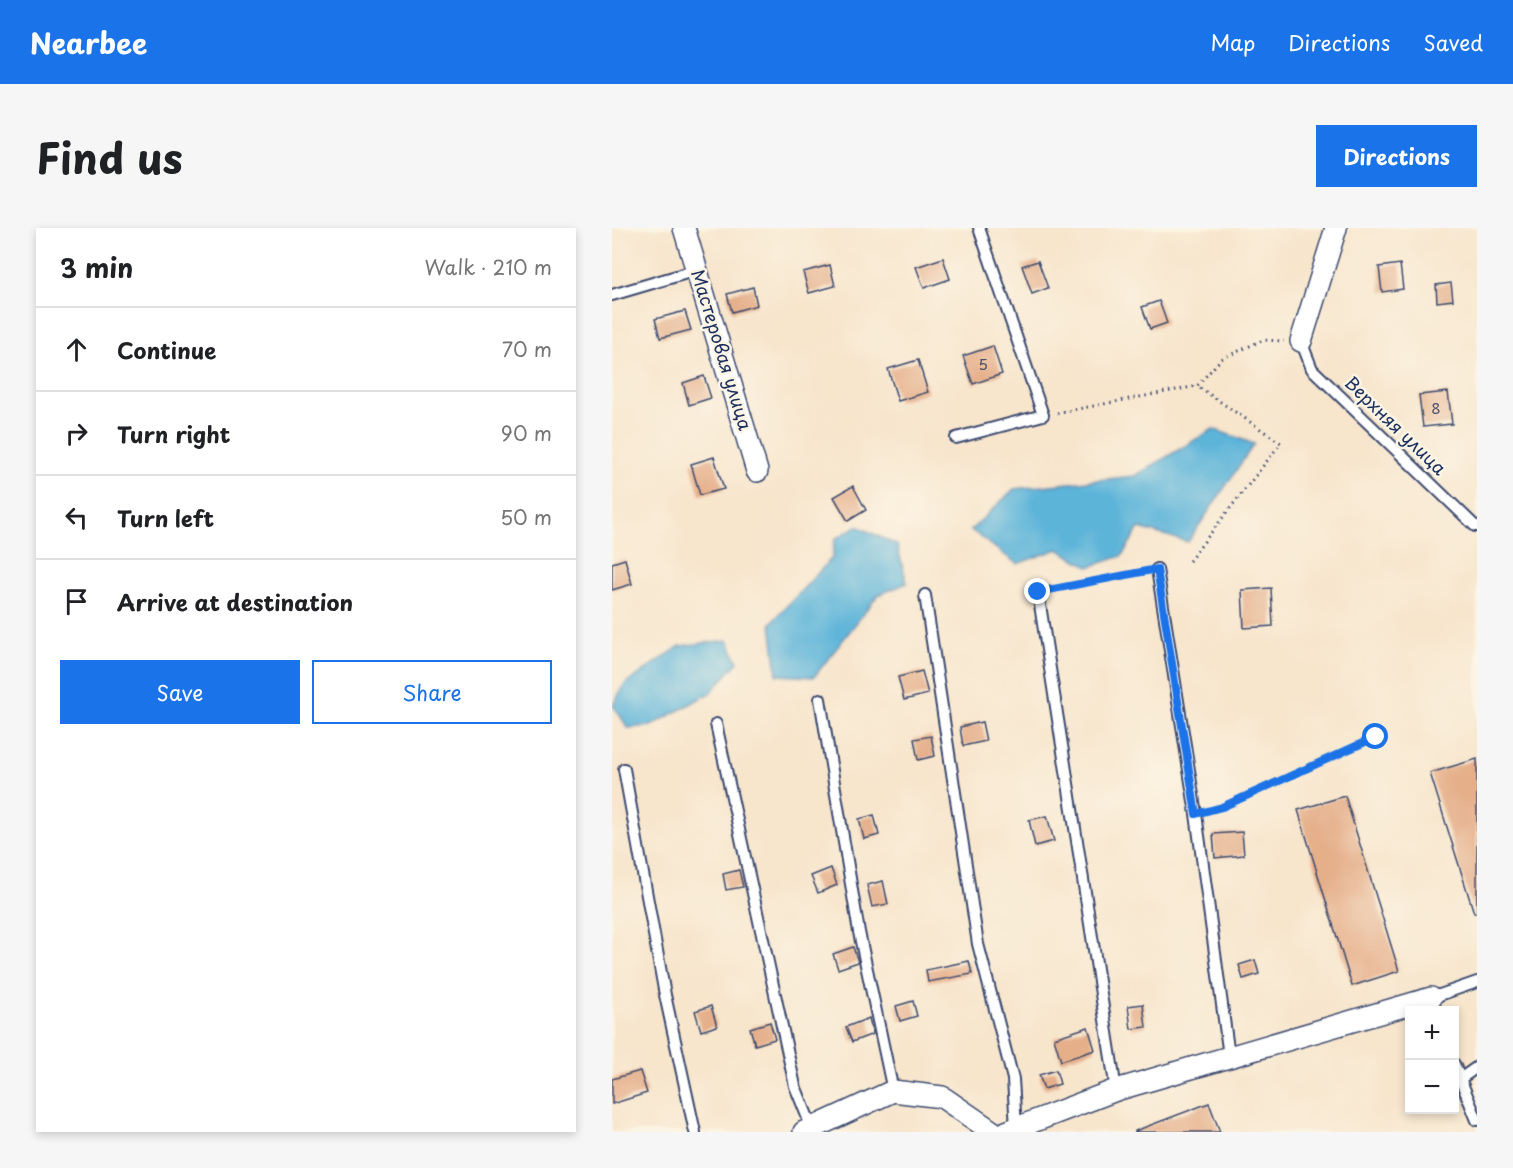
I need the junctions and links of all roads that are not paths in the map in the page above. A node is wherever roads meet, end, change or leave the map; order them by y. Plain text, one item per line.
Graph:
1 (684, 228) edge
2 (979, 228) edge
3 (1336, 228) edge
4 (697, 270) junction
5 (612, 296) edge
6 (1301, 341) joint
7 (956, 438) dead end
8 (757, 471) dead end
9 (1477, 526) edge
10 (1157, 569) road end
11 (1038, 592) road end
12 (925, 595) dead end
13 (820, 699) dead end
14 (716, 724) dead end
15 (624, 769) dead end
16 (1477, 982) edge
17 (1433, 1004) edge
18 (1229, 1056) junction
19 (1477, 1067) edge
20 (1459, 1076) edge
21 (1460, 1079) junction
22 (1116, 1090) junction
23 (893, 1091) junction
24 (1477, 1120) edge
25 (808, 1130) edge
26 (1011, 1130) edge
27 (695, 1132) edge
28 (993, 1132) edge

1 - 4 street, Мастеровая улица
2 - 7 lane
3 - 6 street
4 - 5 lane
4 - 8 street, Мастеровая улица
6 - 9 lane, Верхняя улица
10 - 18 lane
11 - 22 lane
12 - 26 lane
13 - 23 lane
14 - 25 lane
15 - 27 lane
16 - 17 lane
17 - 18 street
18 - 22 street
19 - 21 lane
20 - 21 lane
21 - 24 lane
22 - 26 street
23 - 25 street
23 - 28 street

